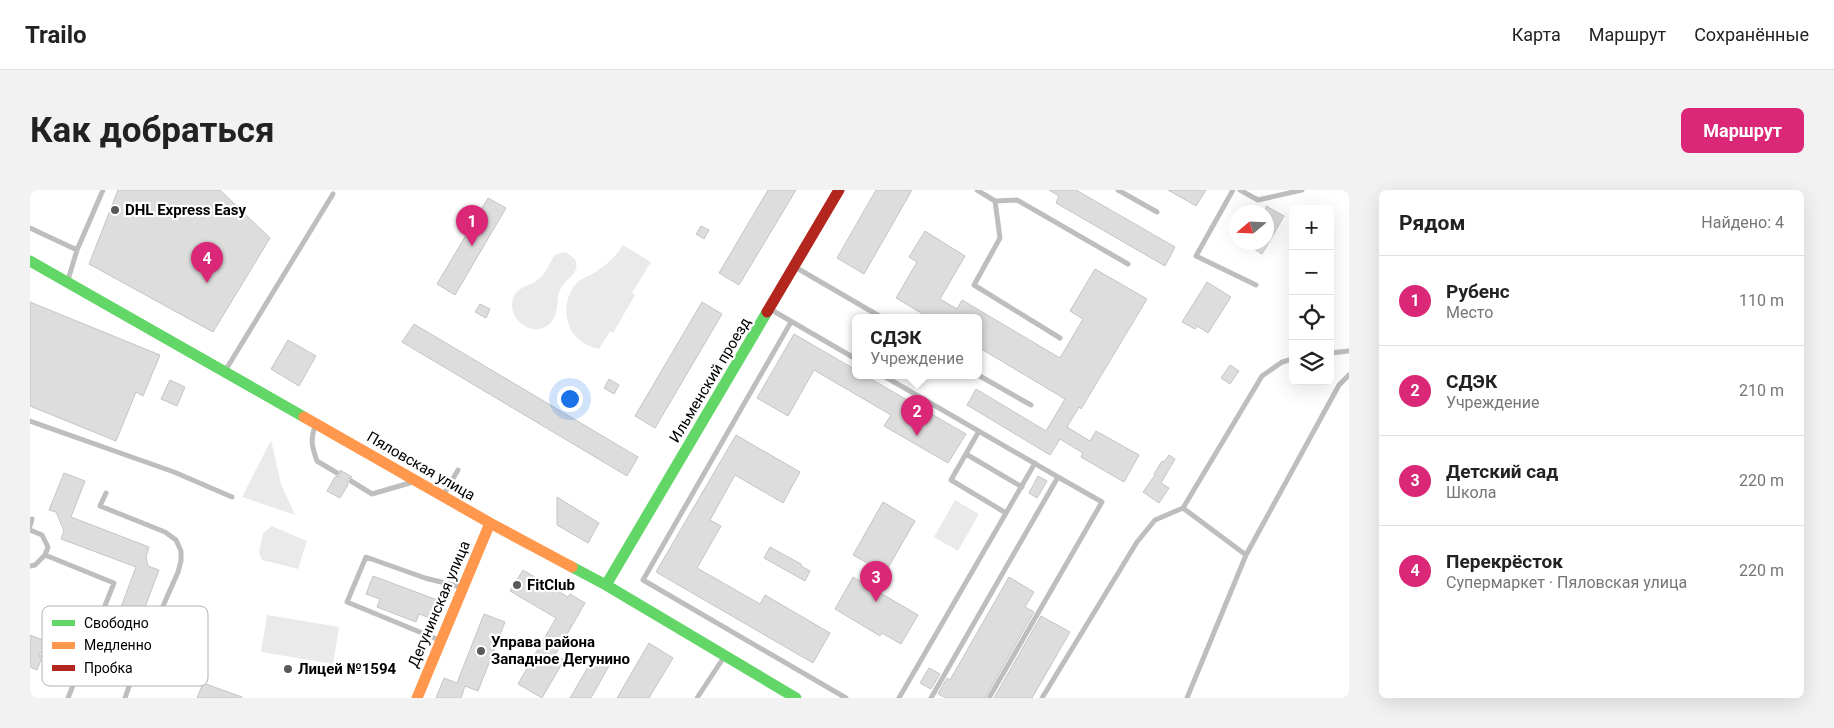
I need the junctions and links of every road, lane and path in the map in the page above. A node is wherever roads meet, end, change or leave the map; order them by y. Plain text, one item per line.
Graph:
1 (103, 190) edge
2 (839, 190) edge
3 (976, 190) edge
4 (1118, 190) edge
5 (1233, 190) edge
6 (1240, 190) edge
7 (1302, 190) edge
8 (334, 194) dead end
9 (995, 201) junction
10 (1157, 212) dead end
11 (30, 228) edge
12 (78, 250) junction
13 (30, 260) edge
14 (1128, 264) dead end
15 (794, 266) junction
16 (67, 282) junction
17 (1256, 285) dead end
18 (769, 309) junction
19 (876, 314) edge
20 (791, 322) junction
21 (1060, 338) dead end
22 (1349, 351) edge
23 (1334, 353) edge
24 (852, 357) edge
25 (1289, 360) edge
26 (225, 371) junction
27 (1349, 375) edge
28 (982, 376) edge
29 (889, 379) edge
30 (1031, 405) dead end
31 (30, 421) edge
32 (316, 424) junction
33 (979, 431) junction
34 (966, 454) junction
35 (1035, 463) junction
36 (458, 470) dead end
37 (337, 473) dead end
38 (1058, 477) junction
39 (351, 481) dead end
40 (417, 481) junction
41 (1022, 486) junction
42 (106, 492) dead end
43 (443, 496) junction
44 (232, 497) dead end
45 (1183, 508) junction
46 (1006, 513) junction
47 (32, 518) dead end
48 (490, 523) junction
49 (30, 526) edge
50 (30, 530) edge
51 (45, 555) junction
52 (1246, 555) junction
53 (30, 566) edge
54 (606, 585) junction
55 (462, 587) junction
56 (105, 606) edge
57 (163, 606) edge
58 (440, 640) junction
59 (725, 656) junction
60 (73, 686) edge
61 (129, 686) edge
62 (68, 698) edge
63 (125, 698) edge
64 (416, 698) edge
65 (697, 698) edge
66 (796, 698) edge
67 (846, 698) edge
68 (900, 698) edge
69 (931, 698) edge
70 (989, 698) edge
71 (1042, 698) edge
72 (1187, 698) edge

1 - 12 lane
2 - 15 street, Ильменский проезд
3 - 9 lane
4 - 10 lane
5 - 17 lane
6 - 7 lane
8 - 26 lane
9 - 14 lane
9 - 21 lane
11 - 12 lane
12 - 16 lane
13 - 16 street, Пяловская улица
15 - 18 street, Ильменский проезд
15 - 19 lane
16 - 26 street, Пяловская улица
18 - 20 lane
18 - 54 street, Ильменский проезд
20 - 24 lane
20 - 67 lane
22 - 23 lane
25 - 45 lane
26 - 32 street, Пяловская улица
27 - 52 lane
28 - 30 lane
29 - 33 lane
31 - 44 lane
32 - 37 lane
32 - 40 street, Пяловская улица
33 - 34 lane
33 - 35 lane
34 - 41 lane
34 - 46 lane
35 - 38 lane
35 - 41 lane
36 - 43 lane
38 - 69 lane
38 - 70 lane
39 - 40 lane
40 - 43 street, Пяловская улица
41 - 46 lane
42 - 57 lane
43 - 48 street, Пяловская улица
45 - 52 lane
45 - 71 lane
46 - 68 lane
47 - 49 lane
48 - 54 street, Пяловская улица
48 - 55 street, Дегунинская улица
50 - 51 lane
51 - 53 lane
51 - 56 lane
52 - 72 lane
54 - 59 street, Пяловская улица
55 - 58 street, Дегунинская улица
55 - 58 lane
58 - 64 street, Дегунинская улица
59 - 65 lane
59 - 66 street, Пяловская улица
60 - 62 lane
61 - 63 lane

